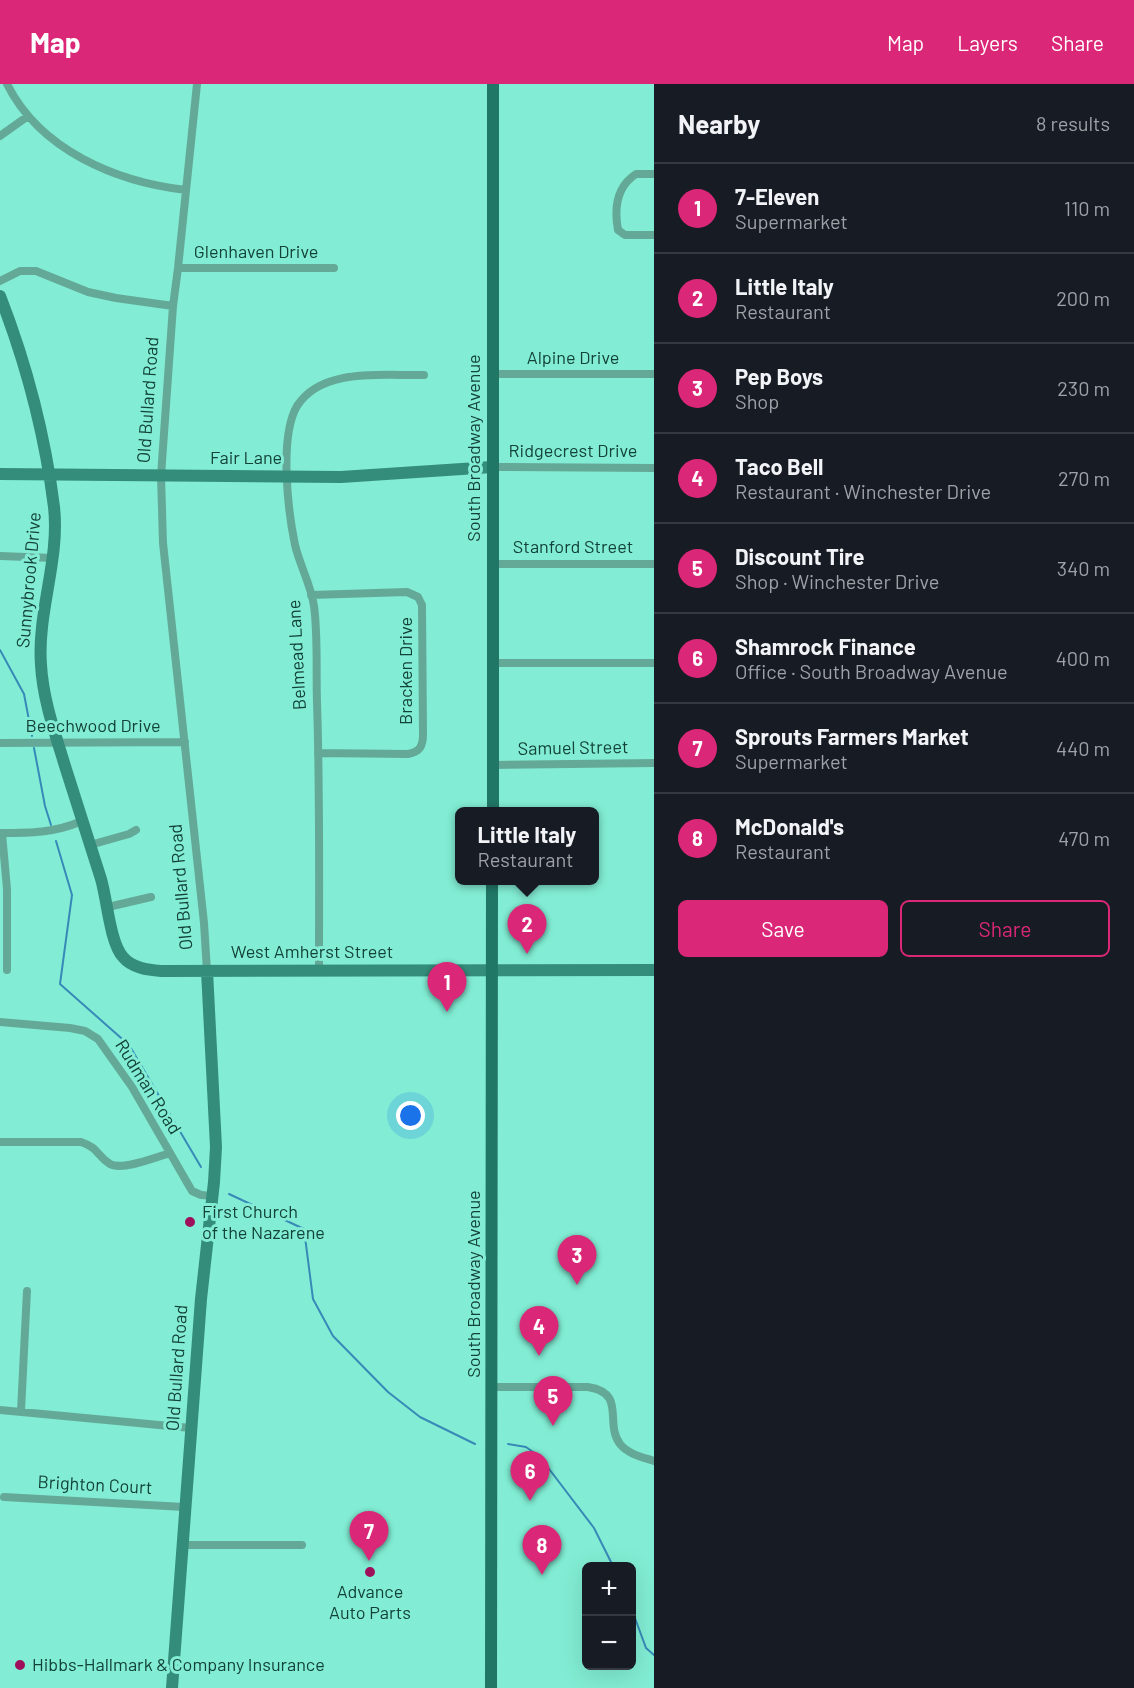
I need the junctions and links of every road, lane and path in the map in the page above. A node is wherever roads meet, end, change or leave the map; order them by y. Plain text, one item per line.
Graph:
1 (7, 84) edge
2 (197, 84) edge
3 (493, 84) edge
4 (28, 116) junction
5 (0, 136) edge
6 (654, 174) edge
7 (186, 190) junction
8 (654, 235) edge
9 (178, 268) junction
10 (334, 268) dead end
11 (0, 281) edge
12 (0, 296) edge
13 (173, 306) junction
14 (493, 374) junction
15 (654, 374) edge
16 (424, 375) dead end
17 (492, 467) junction
18 (654, 468) edge
19 (0, 474) edge
20 (49, 474) junction
21 (287, 476) junction
22 (161, 477) junction
23 (0, 556) edge
24 (53, 558) junction
25 (492, 564) junction
26 (654, 564) edge
27 (311, 595) junction
28 (493, 663) junction
29 (654, 663) edge
30 (57, 742) junction
31 (185, 742) junction
32 (0, 743) edge
33 (318, 753) junction
34 (654, 763) edge
35 (493, 765) junction
36 (493, 807) edge
37 (82, 821) junction
38 (136, 830) dead end
39 (1, 833) edge
40 (90, 845) junction
41 (492, 885) edge
42 (151, 897) dead end
43 (108, 907) junction
44 (4, 931) edge
45 (134, 965) joint
46 (7, 970) dead end
47 (320, 970) junction
48 (654, 970) edge
49 (207, 971) junction
50 (492, 971) junction
51 (0, 1022) edge
52 (0, 1142) edge
53 (170, 1153) junction
54 (213, 1196) junction
55 (27, 1290) dead end
56 (492, 1387) junction
57 (0, 1410) edge
58 (21, 1411) junction
59 (191, 1428) junction
60 (654, 1461) edge
61 (4, 1497) dead end
62 (184, 1507) junction
63 (182, 1545) junction
64 (302, 1545) dead end
65 (172, 1688) edge
66 (491, 1688) edge

1 - 4 street
2 - 7 street, Old Bullard Road
3 - 14 main road, South Broadway Avenue
4 - 5 street
4 - 7 street
6 - 8 street
7 - 9 street, Old Bullard Road
9 - 10 street, Glenhaven Drive
9 - 13 street, Old Bullard Road
11 - 13 street
12 - 20 street, Sunnybrook Drive
13 - 22 street, Old Bullard Road
14 - 15 street, Alpine Drive
14 - 17 main road, South Broadway Avenue
16 - 21 street, Belmead Lane
17 - 18 street, Ridgecrest Drive
17 - 21 street, Fair Lane
17 - 25 main road, South Broadway Avenue
19 - 20 street, Fair Lane
20 - 22 street, Fair Lane
20 - 24 street, Sunnybrook Drive
21 - 22 street, Fair Lane
21 - 27 street, Belmead Lane
22 - 31 street, Old Bullard Road
23 - 24 street
24 - 30 street, Sunnybrook Drive
25 - 26 street, Stanford Street
25 - 28 main road, South Broadway Avenue
27 - 33 street, Belmead Lane
27 - 33 street, Bracken Drive
28 - 29 street
28 - 35 main road, South Broadway Avenue
30 - 31 street, Beechwood Drive
30 - 32 street, Beechwood Drive
30 - 37 street, Sunnybrook Drive
31 - 49 street, Old Bullard Road
33 - 47 street, Belmead Lane
34 - 35 street, Samuel Street
35 - 36 main road, South Broadway Avenue
37 - 39 street
37 - 40 street, Sunnybrook Drive
38 - 40 street
39 - 44 street
40 - 43 street, Sunnybrook Drive
41 - 50 main road, South Broadway Avenue
42 - 43 street
43 - 45 street, Sunnybrook Drive
44 - 46 street
45 - 49 street, West Amherst Street
47 - 49 street, West Amherst Street
47 - 50 street, West Amherst Street
48 - 50 street, West Amherst Street
49 - 54 street, Old Bullard Road
50 - 56 main road, South Broadway Avenue
51 - 53 street, Rudman Road
52 - 53 street
53 - 54 street, Rudman Road
54 - 59 street, Old Bullard Road
55 - 58 street
56 - 60 street
56 - 66 main road, South Broadway Avenue
57 - 58 street
58 - 59 street
59 - 62 street, Old Bullard Road
61 - 62 street, Brighton Court
62 - 63 street, Old Bullard Road
63 - 64 street
63 - 65 street, Old Bullard Road

